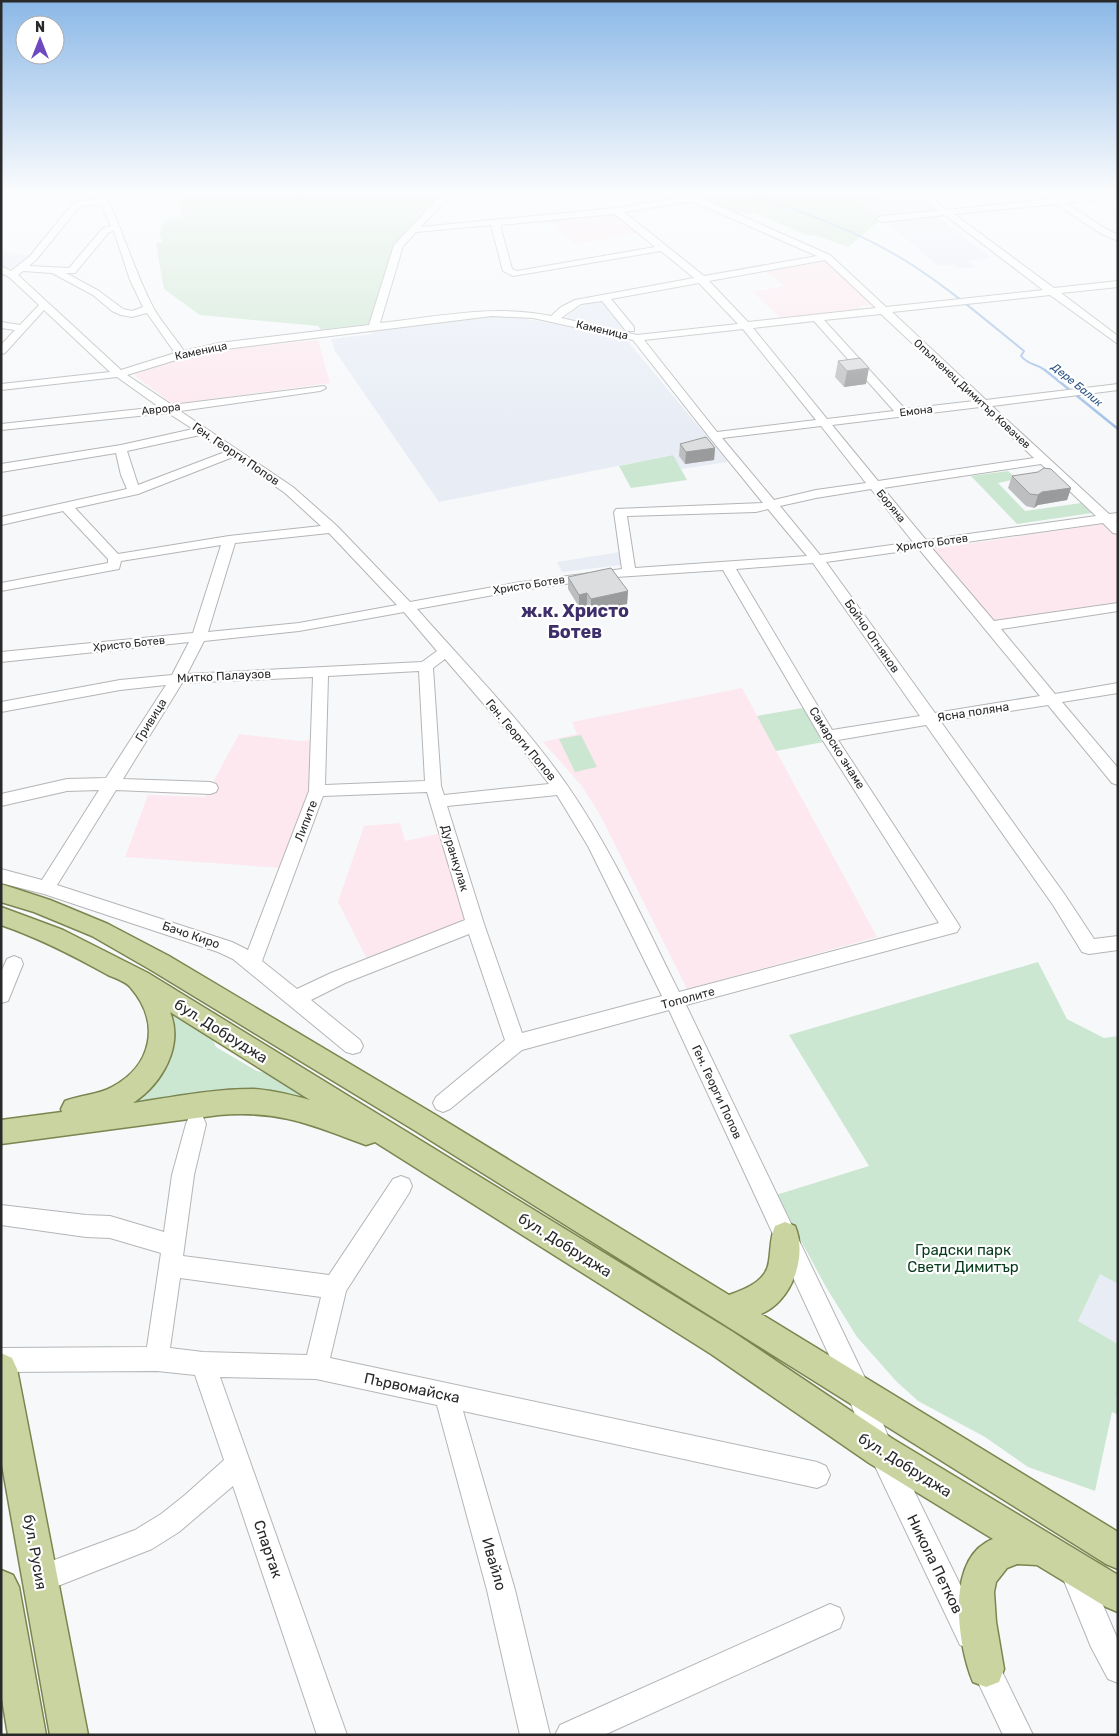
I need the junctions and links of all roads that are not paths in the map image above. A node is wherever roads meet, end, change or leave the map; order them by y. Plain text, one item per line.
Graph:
1 (12, 275) edge
2 (62, 275) edge
3 (133, 275) edge
4 (389, 275) edge
5 (696, 275) edge
6 (724, 275) edge
7 (846, 275) edge
8 (1028, 275) edge
9 (701, 279) junction
10 (1118, 284) edge
11 (1050, 292) junction
12 (604, 297) junction
13 (44, 305) junction
14 (149, 309) junction
15 (882, 309) junction
16 (816, 317) junction
17 (554, 319) junction
18 (1, 325) edge
19 (746, 326) junction
20 (374, 327) junction
21 (23, 328) junction
22 (634, 333) junction
23 (1118, 341) edge
24 (1, 351) edge
25 (182, 355) junction
26 (120, 374) junction
27 (1, 387) edge
28 (1118, 387) edge
29 (320, 388) dead end
30 (981, 402) junction
31 (169, 409) junction
32 (902, 413) junction
33 (824, 422) junction
34 (1, 427) edge
35 (201, 431) junction
36 (714, 436) junction
37 (121, 449) junction
38 (233, 453) junction
39 (1044, 460) junction
40 (1, 468) edge
41 (875, 486) junction
42 (134, 491) junction
43 (771, 504) junction
44 (67, 507) junction
45 (1112, 518) edge
46 (1, 521) edge
47 (332, 529) junction
48 (1118, 530) edge
49 (229, 540) junction
50 (922, 544) junction
51 (817, 559) junction
52 (115, 562) junction
53 (728, 566) junction
54 (629, 572) junction
55 (1, 588) edge
56 (406, 606) junction
57 (1118, 607) edge
58 (991, 626) junction
59 (198, 637) junction
60 (445, 652) junction
61 (1, 657) edge
62 (426, 666) junction
63 (321, 671) junction
64 (177, 679) junction
65 (1118, 688) edge
66 (1052, 699) junction
67 (1, 707) edge
68 (930, 719) junction
69 (828, 736) junction
70 (1118, 779) edge
71 (112, 784) junction
72 (210, 788) dead end
73 (561, 789) junction
74 (317, 791) junction
75 (436, 793) junction
76 (1, 800) edge
77 (1, 876) edge
78 (46, 888) junction
79 (1, 893) edge
80 (1, 916) edge
81 (475, 924) junction
82 (951, 927) joint
83 (1118, 943) edge
84 (14, 964) dead end
85 (252, 964) junction
86 (139, 980) junction
87 (1, 995) edge
88 (295, 998) junction
89 (675, 1002) junction
90 (516, 1043) junction
91 (353, 1046) dead end
92 (443, 1102) dead end
93 (1, 1118) edge
94 (196, 1124) dead end
95 (1, 1132) edge
96 (413, 1150) junction
97 (401, 1186) dead end
98 (1, 1215) edge
99 (785, 1236) junction
100 (172, 1256) junction
101 (335, 1287) junction
102 (728, 1310) junction
103 (157, 1359) junction
104 (1, 1360) edge
105 (203, 1364) junction
106 (316, 1367) junction
107 (1, 1369) edge
108 (858, 1391) junction
109 (446, 1395) junction
110 (881, 1451) junction
111 (238, 1464) junction
112 (817, 1475) dead end
113 (1058, 1515) junction
114 (1118, 1532) edge
115 (1038, 1548) junction
116 (1118, 1552) edge
117 (1072, 1566) junction
118 (40, 1579) junction
119 (1, 1587) edge
120 (1118, 1595) edge
121 (830, 1618) dead end
122 (1118, 1669) edge
123 (986, 1670) junction
124 (27, 1735) edge
125 (69, 1735) edge
126 (332, 1735) edge
127 (535, 1735) edge
128 (570, 1735) edge
129 (1018, 1735) edge

1 - 13 street, Ген. Георги Попов
2 - 14 street
3 - 14 street
4 - 20 street
5 - 9 street, Боряна
6 - 9 street
7 - 15 street, Опълченец Димитър Ковачев
8 - 11 street
9 - 12 street
9 - 19 street, Боряна
10 - 11 street, Каменица
11 - 15 street, Каменица
11 - 23 street
12 - 17 street
12 - 22 street, Бойчо Огнянов
13 - 21 street
13 - 26 street, Ген. Георги Попов
14 - 25 street
15 - 16 street, Каменица
15 - 30 street, Опълченец Димитър Ковачев
16 - 19 street, Каменица
16 - 32 street
17 - 20 street, Каменица
17 - 22 street, Каменица
18 - 21 street
19 - 22 street, Каменица
19 - 33 street, Боряна
20 - 25 street, Каменица
21 - 24 street
22 - 36 street, Бойчо Огнянов
25 - 26 street, Каменица
26 - 27 street, Каменица
26 - 31 street, Ген. Георги Попов
28 - 30 street, Емона
29 - 31 street, Аврора
30 - 32 street, Емона
30 - 39 street, Опълченец Димитър Ковачев
31 - 34 street, Аврора
31 - 35 street, Ген. Георги Попов
32 - 33 street, Емона
33 - 36 street, Емона
33 - 41 street, Боряна
35 - 37 street
35 - 38 street, Ген. Георги Попов
36 - 43 street, Бойчо Огнянов
37 - 40 street
37 - 42 street
38 - 42 street
38 - 47 street, Ген. Георги Попов
39 - 41 street
39 - 45 street, Опълченец Димитър Ковачев
41 - 43 street
41 - 50 street, Боряна
42 - 44 street
43 - 51 street, Бойчо Огнянов
43 - 54 street
44 - 46 street
44 - 52 street
45 - 48 street, Опълченец Димитър Ковачев
45 - 50 street, Христо Ботев
47 - 49 street
47 - 56 street, Ген. Георги Попов
49 - 52 street
49 - 59 street, Гривица
50 - 51 street, Христо Ботев
50 - 58 street, Боряна
51 - 53 street, Христо Ботев
51 - 68 street, Бойчо Огнянов
52 - 55 street
53 - 54 street, Христо Ботев
53 - 69 street, Самарско знаме
54 - 56 street, Христо Ботев
56 - 59 street, Христо Ботев
56 - 60 street, Ген. Георги Попов
57 - 58 street
58 - 66 street, Боряна
59 - 61 street, Христо Ботев
59 - 64 street, Гривица
60 - 62 street
60 - 73 street, Ген. Георги Попов
62 - 63 street, Митко Палаузов
62 - 75 street, Дуранкулак
63 - 64 street, Митко Палаузов
63 - 74 street, Липите
64 - 67 street, Митко Палаузов
64 - 71 street, Гривица
65 - 66 street, Ясна поляна
66 - 68 street, Ясна поляна
66 - 70 street, Боряна
68 - 69 street, Ясна поляна
68 - 83 street, Бойчо Огнянов
69 - 82 street, Самарско знаме
71 - 72 street
71 - 76 street
71 - 78 street, Гривица
73 - 75 street
73 - 89 street, Ген. Георги Попов
74 - 75 street
74 - 85 street, Липите
75 - 81 street, Дуранкулак
77 - 78 street, Бачо Киро
78 - 85 street, Бачо Киро
79 - 102 main road, бул. Добруджа
80 - 86 main road, бул. Добруджа
81 - 88 street
81 - 90 street, Дуранкулак
82 - 89 street, Тополите
84 - 87 street
85 - 88 street, Бачо Киро
86 - 93 main road
86 - 96 main road, бул. Добруджа
88 - 91 street, Бачо Киро
89 - 90 street, Тополите
89 - 99 street, Ген. Георги Попов
90 - 92 street, Тополите
94 - 100 street
95 - 96 main road
96 - 110 main road, бул. Добруджа
97 - 101 street
98 - 100 street
99 - 102 main road
99 - 108 street, Ген. Георги Попов
100 - 101 street
100 - 103 street
101 - 106 street
102 - 108 main road, бул. Добруджа
103 - 104 street, Първомайска
103 - 105 street, Първомайска
105 - 106 street, Първомайска
105 - 111 street, Спартак
106 - 109 street, Първомайска
107 - 118 main road, бул. Русия
108 - 110 street, Никола Петков
108 - 113 main road, бул. Добруджа
109 - 112 street, Първомайска
109 - 127 street, Ивайло
110 - 115 main road, бул. Добруджа
110 - 123 street, Никола Петков
111 - 118 street
111 - 126 street, Спартак
113 - 114 street
113 - 116 main road, бул. Добруджа
115 - 117 main road, бул. Добруджа
115 - 123 main road
117 - 120 main road, бул. Добруджа
117 - 122 street
118 - 125 main road, бул. Русия
119 - 124 main road
121 - 128 street
123 - 129 street, Никола Петков

